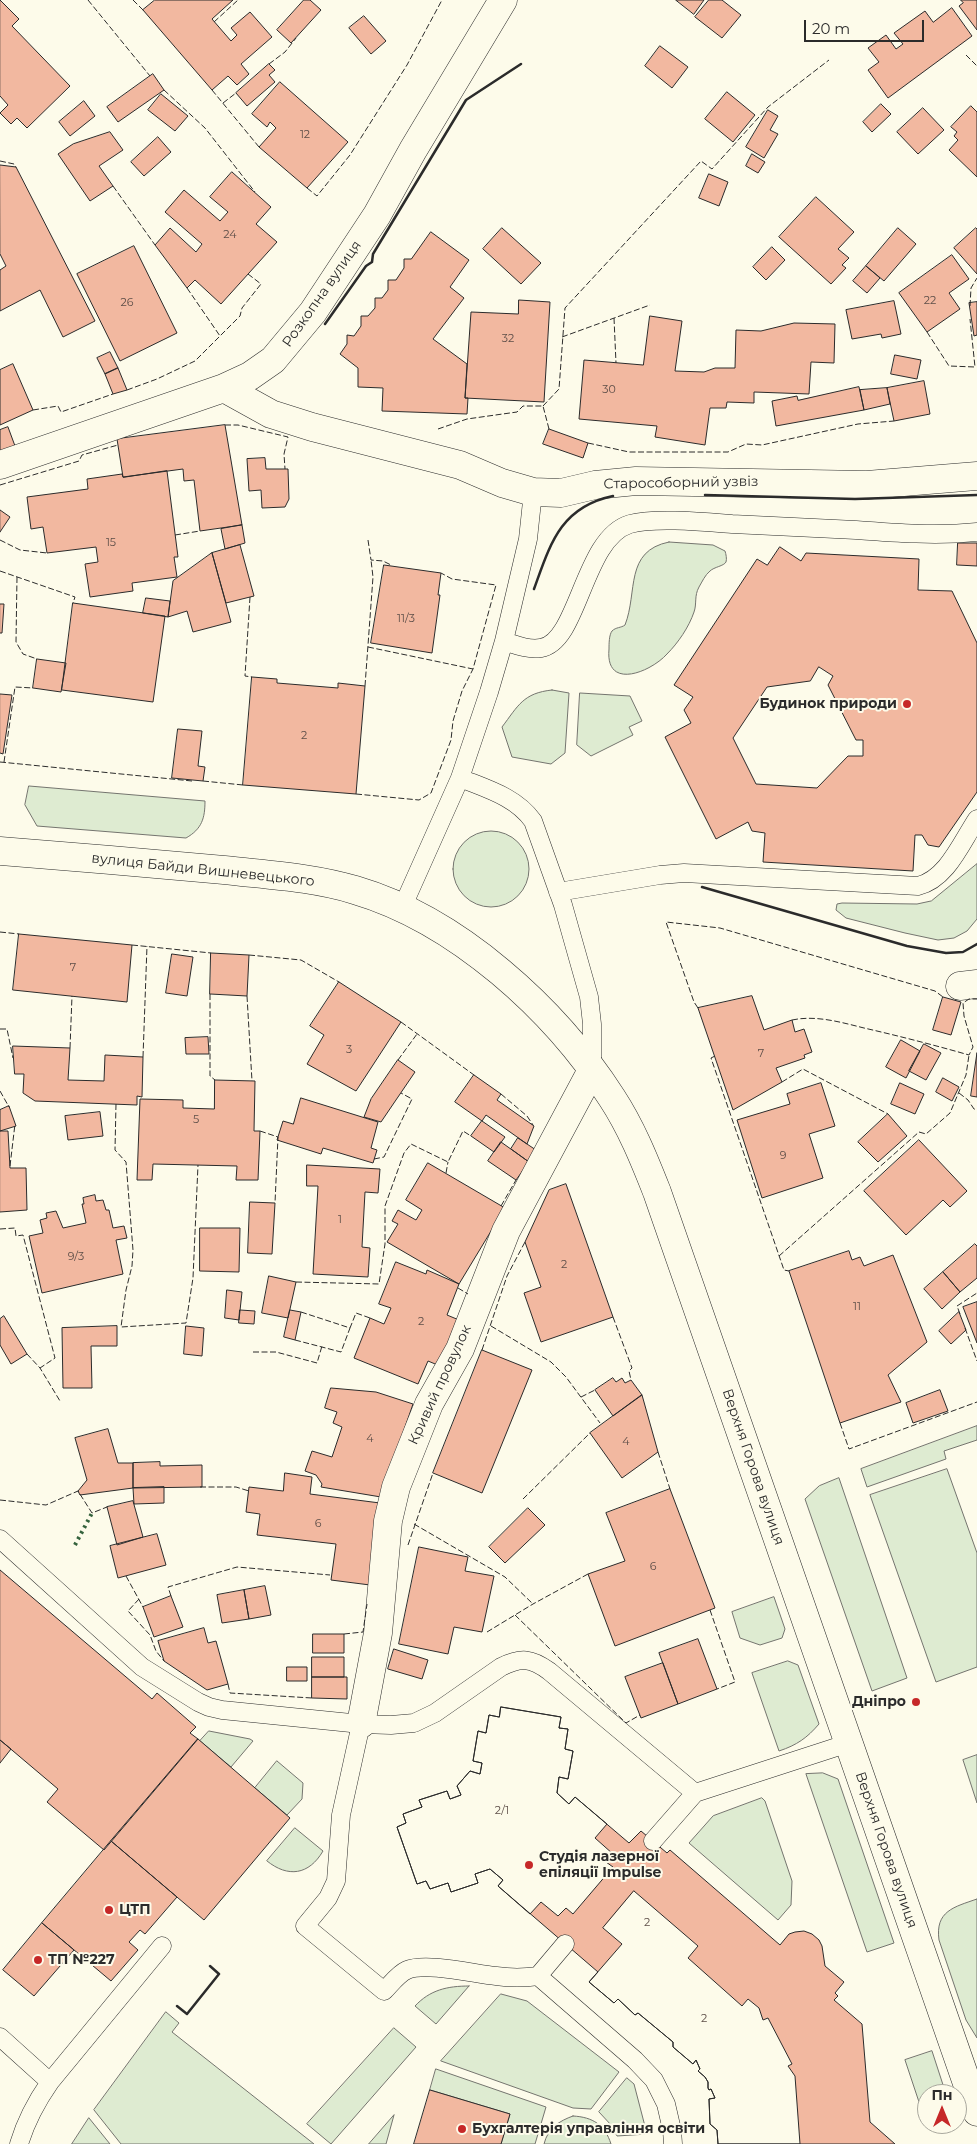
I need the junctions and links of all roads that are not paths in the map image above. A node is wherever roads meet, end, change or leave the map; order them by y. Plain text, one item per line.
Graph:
1 (503, 0) edge
2 (224, 388) junction
3 (0, 465) edge
4 (977, 476) edge
5 (533, 492) junction
6 (977, 532) edge
7 (504, 641) junction
8 (460, 778) junction
9 (977, 820) edge
10 (0, 851) edge
11 (558, 892) junction
12 (402, 908) junction
13 (592, 1070) junction
14 (0, 1539) edge
15 (361, 1724) junction
16 (849, 1743) junction
17 (695, 1793) junction
18 (653, 1842) dead end
19 (565, 1944) dead end
20 (162, 1946) dead end
21 (538, 1976) junction
22 (0, 2037) edge
23 (50, 2082) junction
24 (977, 2112) edge
25 (18, 2144) edge
26 (673, 2144) edge

1 - 2 street, Розкопна вулиця
2 - 3 street, Розкопна вулиця
2 - 5 street, Старособорний узвіз
4 - 5 street, Старособорний узвіз
5 - 7 lane
6 - 7 lane
7 - 8 lane
8 - 11 lane
8 - 12 lane
9 - 11 lane
10 - 12 street, вулиця Байди Вишневецького
11 - 13 lane
12 - 13 street, Верхня Горова вулиця
13 - 15 street, Кривий провулок
13 - 16 street, Верхня Горова вулиця
14 - 15 lane
15 - 17 lane
15 - 21 lane
16 - 17 lane
16 - 24 street, Верхня Горова вулиця
17 - 18 lane
19 - 21 lane
20 - 23 lane
21 - 26 lane
22 - 23 lane
23 - 25 lane

